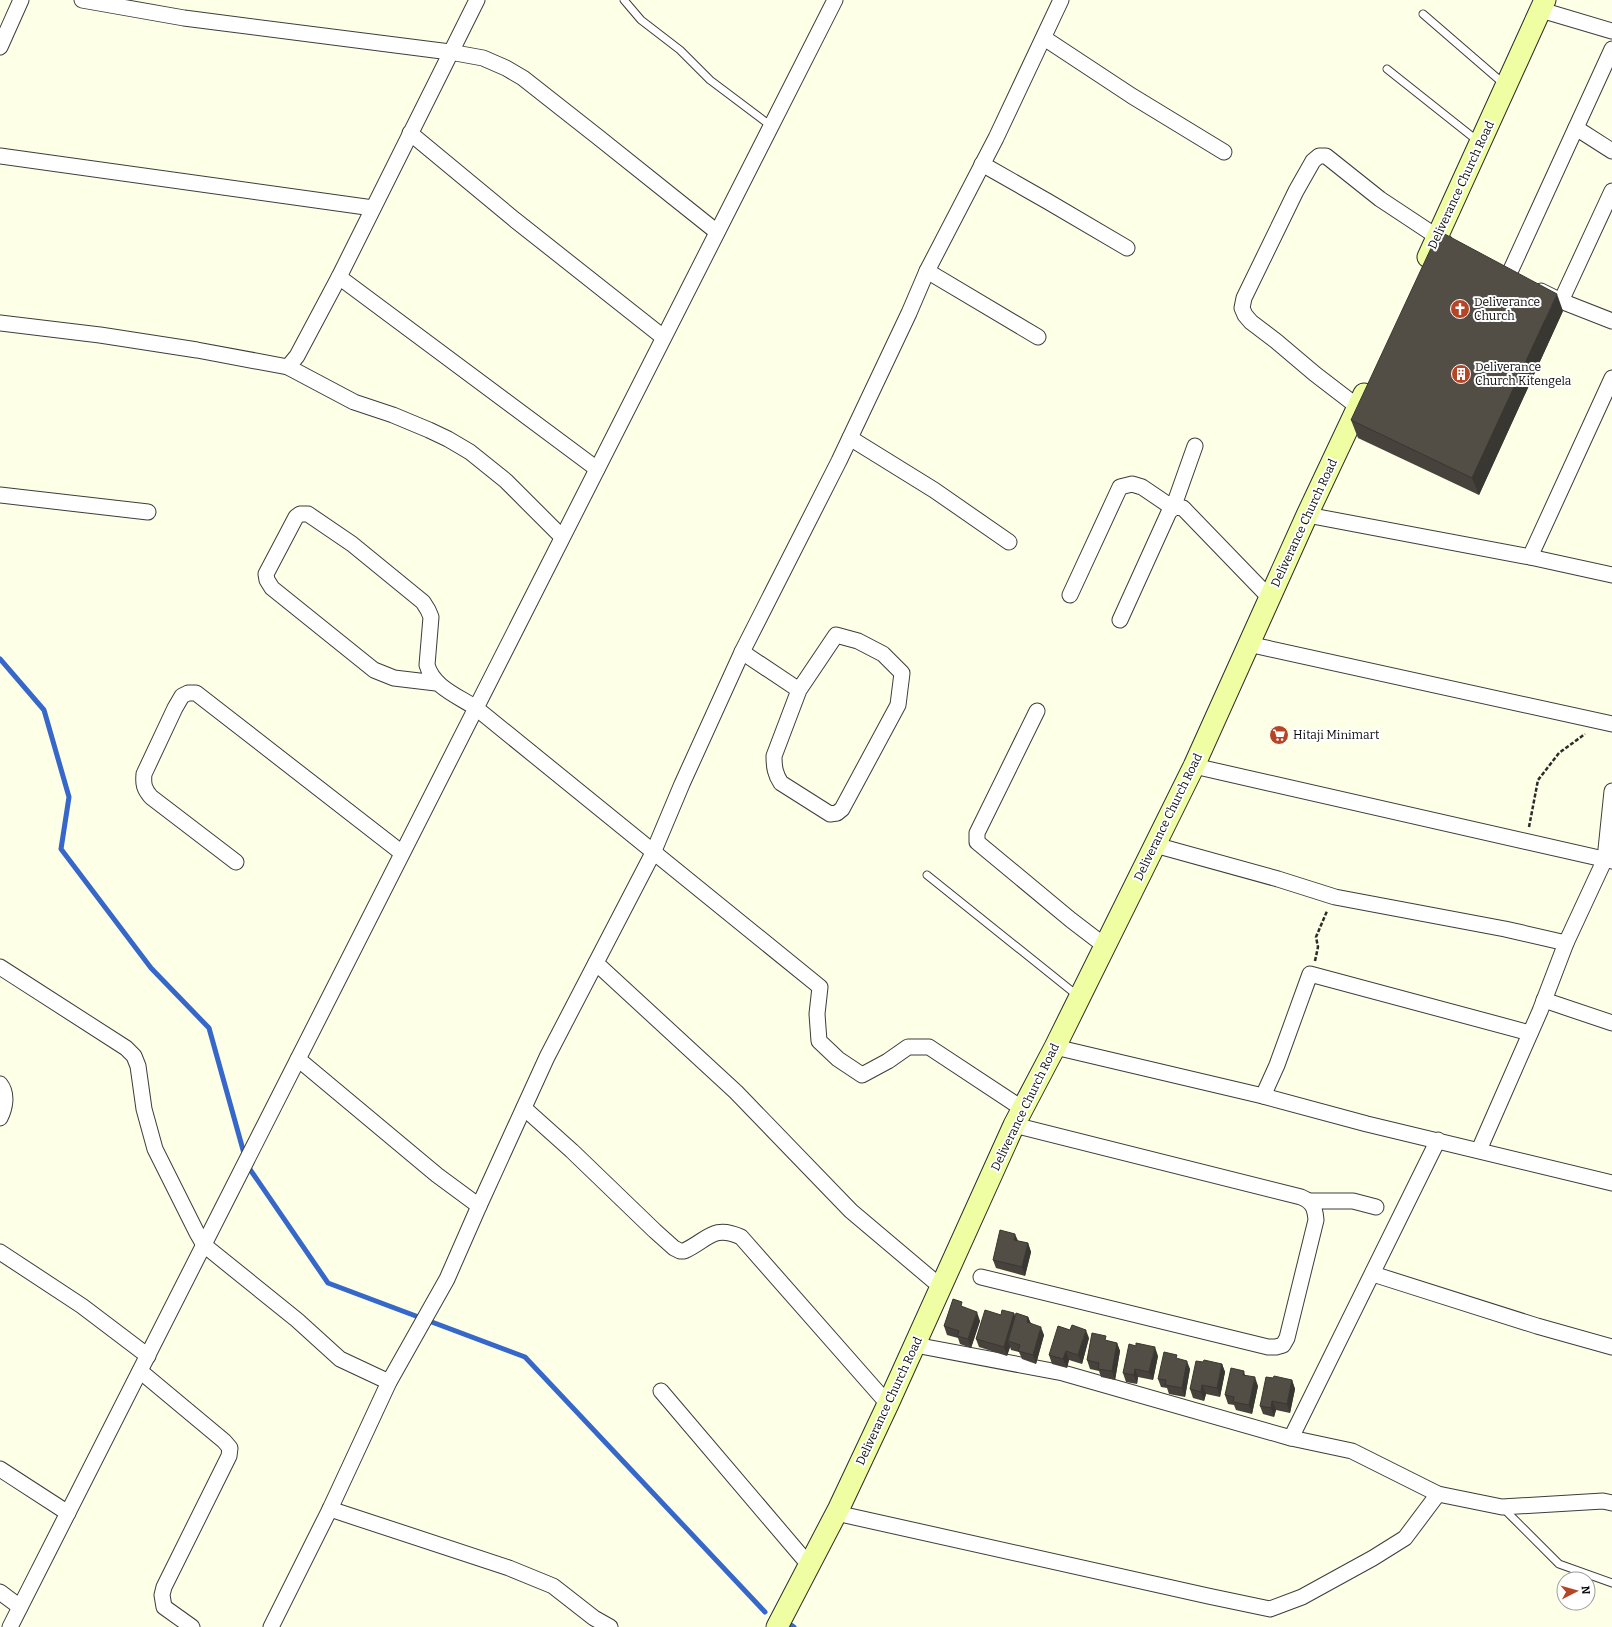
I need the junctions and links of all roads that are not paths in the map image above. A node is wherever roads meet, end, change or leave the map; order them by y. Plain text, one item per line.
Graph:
1 (21, 0) edge
2 (82, 0) edge
3 (477, 0) edge
4 (624, 0) edge
5 (835, 0) edge
6 (1062, 0) edge
7 (1543, 5) edge
8 (1423, 14) dead end
9 (1612, 31) edge
10 (1044, 38) junction
11 (0, 47) edge
12 (1612, 49) edge
13 (450, 52) junction
14 (1387, 69) dead end
15 (1506, 85) junction
16 (771, 126) junction
17 (1576, 128) junction
18 (410, 133) junction
19 (1480, 144) junction
20 (1612, 151) edge
21 (1224, 152) dead end
22 (0, 156) edge
23 (982, 164) junction
24 (1612, 191) edge
25 (373, 208) junction
26 (717, 232) junction
27 (1437, 238) junction
28 (1127, 248) dead end
29 (1457, 248) edge
30 (927, 271) junction
31 (1421, 273) edge
32 (339, 277) junction
33 (1561, 300) junction
34 (1612, 321) edge
35 (0, 323) edge
36 (663, 337) junction
37 (1038, 337) dead end
38 (288, 367) junction
39 (1372, 378) edge
40 (1612, 378) edge
41 (1358, 407) junction
42 (850, 438) junction
43 (1195, 446) dead end
44 (597, 469) junction
45 (0, 495) edge
46 (1173, 508) junction
47 (148, 512) dead end
48 (1307, 515) junction
49 (562, 537) junction
50 (1009, 542) dead end
51 (1530, 557) junction
52 (1612, 576) edge
53 (1070, 595) dead end
54 (1270, 598) junction
55 (1120, 620) dead end
56 (1248, 644) junction
57 (742, 652) junction
58 (436, 683) junction
59 (799, 690) junction
60 (476, 708) junction
61 (1037, 711) dead end
62 (1612, 724) edge
63 (1194, 766) junction
64 (1612, 791) edge
65 (1155, 845) junction
66 (653, 852) junction
67 (402, 853) junction
68 (1609, 860) edge
69 (236, 862) dead end
70 (927, 875) dead end
71 (1566, 943) junction
72 (1105, 946) junction
73 (596, 963) junction
74 (0, 967) edge
75 (1080, 997) junction
76 (1544, 1000) junction
77 (1612, 1023) edge
78 (1530, 1033) junction
79 (1055, 1046) junction
80 (298, 1059) junction
81 (0, 1084) edge
82 (1263, 1096) junction
83 (524, 1108) junction
84 (1018, 1117) junction
85 (0, 1118) edge
86 (1438, 1140) junction
87 (1479, 1150) junction
88 (1612, 1183) edge
89 (1310, 1201) junction
90 (479, 1206) junction
91 (1376, 1207) dead end
92 (204, 1245) junction
93 (0, 1252) edge
94 (1372, 1274) junction
95 (981, 1277) dead end
96 (941, 1287) junction
97 (915, 1345) junction
98 (1612, 1347) edge
99 (148, 1356) junction
100 (140, 1371) junction
101 (389, 1382) junction
102 (661, 1391) dead end
103 (888, 1404) junction
104 (1291, 1438) junction
105 (0, 1469) edge
106 (1438, 1494) junction
107 (1612, 1503) edge
108 (1502, 1507) junction
109 (330, 1509) junction
110 (68, 1513) junction
111 (836, 1513) junction
112 (809, 1565) junction
113 (1612, 1583) edge
114 (0, 1592) edge
115 (20, 1606) junction
116 (10, 1627) edge
117 (192, 1627) edge
118 (271, 1627) edge
119 (610, 1627) edge
120 (777, 1627) edge

1 - 11 street
2 - 13 street
3 - 13 street
4 - 16 lane
5 - 16 street
6 - 10 street
7 - 9 street
7 - 15 street, Deliverance Church Road
8 - 15 lane
10 - 21 street
10 - 23 street
12 - 17 street
13 - 18 street
13 - 26 street
14 - 19 lane
15 - 19 street, Deliverance Church Road
16 - 26 street
17 - 20 street
17 - 33 street
18 - 25 street
18 - 36 street
19 - 27 street, Deliverance Church Road
22 - 25 street
23 - 28 street
23 - 30 street
24 - 33 street
25 - 32 street
26 - 36 street
27 - 29 street
27 - 31 street, Deliverance Church Road
27 - 41 street
30 - 37 street
30 - 42 street
32 - 38 street
32 - 44 street
33 - 34 street
35 - 38 street
36 - 44 street
38 - 49 street
39 - 41 street, Deliverance Church Road
40 - 51 street
41 - 48 street, Deliverance Church Road
42 - 50 street
42 - 57 street
43 - 46 street
44 - 49 street
45 - 47 street
46 - 53 street
46 - 54 street
46 - 55 street
48 - 51 street
48 - 54 street, Deliverance Church Road
49 - 60 street
51 - 52 street
54 - 56 street, Deliverance Church Road
56 - 62 street
56 - 63 street, Deliverance Church Road
57 - 59 street
57 - 66 street
58 - 58 street
58 - 60 street
59 - 59 street
60 - 66 street
60 - 67 street
61 - 72 street
63 - 65 street, Deliverance Church Road
63 - 68 street
64 - 68 street
65 - 71 street
65 - 72 street, Deliverance Church Road
66 - 73 street
66 - 84 street
67 - 69 street
67 - 80 street
68 - 71 street
70 - 75 lane
71 - 76 street
72 - 75 street, Deliverance Church Road
73 - 83 street
73 - 96 street
74 - 92 street
75 - 79 street, Deliverance Church Road
76 - 77 street
76 - 78 street
78 - 82 street
78 - 87 street
79 - 82 street
79 - 84 street, Deliverance Church Road
80 - 90 street
80 - 92 street
81 - 85 street
82 - 86 street
83 - 90 street
83 - 103 street
84 - 89 street
84 - 96 street, Deliverance Church Road
86 - 87 street
86 - 94 street
87 - 88 street
89 - 91 street
89 - 95 street
90 - 101 street
92 - 99 street
92 - 101 street
93 - 99 street
94 - 98 street
94 - 104 street
96 - 97 street, Deliverance Church Road
97 - 103 street, Deliverance Church Road
97 - 104 street
99 - 100 street
100 - 110 street
100 - 117 street
101 - 109 street
102 - 112 street
103 - 111 street, Deliverance Church Road
104 - 106 street
105 - 110 street
106 - 108 street
106 - 111 street
107 - 108 street
108 - 113 lane
109 - 118 street
109 - 119 street
110 - 115 street
111 - 112 street, Deliverance Church Road
112 - 120 street, Deliverance Church Road
114 - 115 street
115 - 116 street

